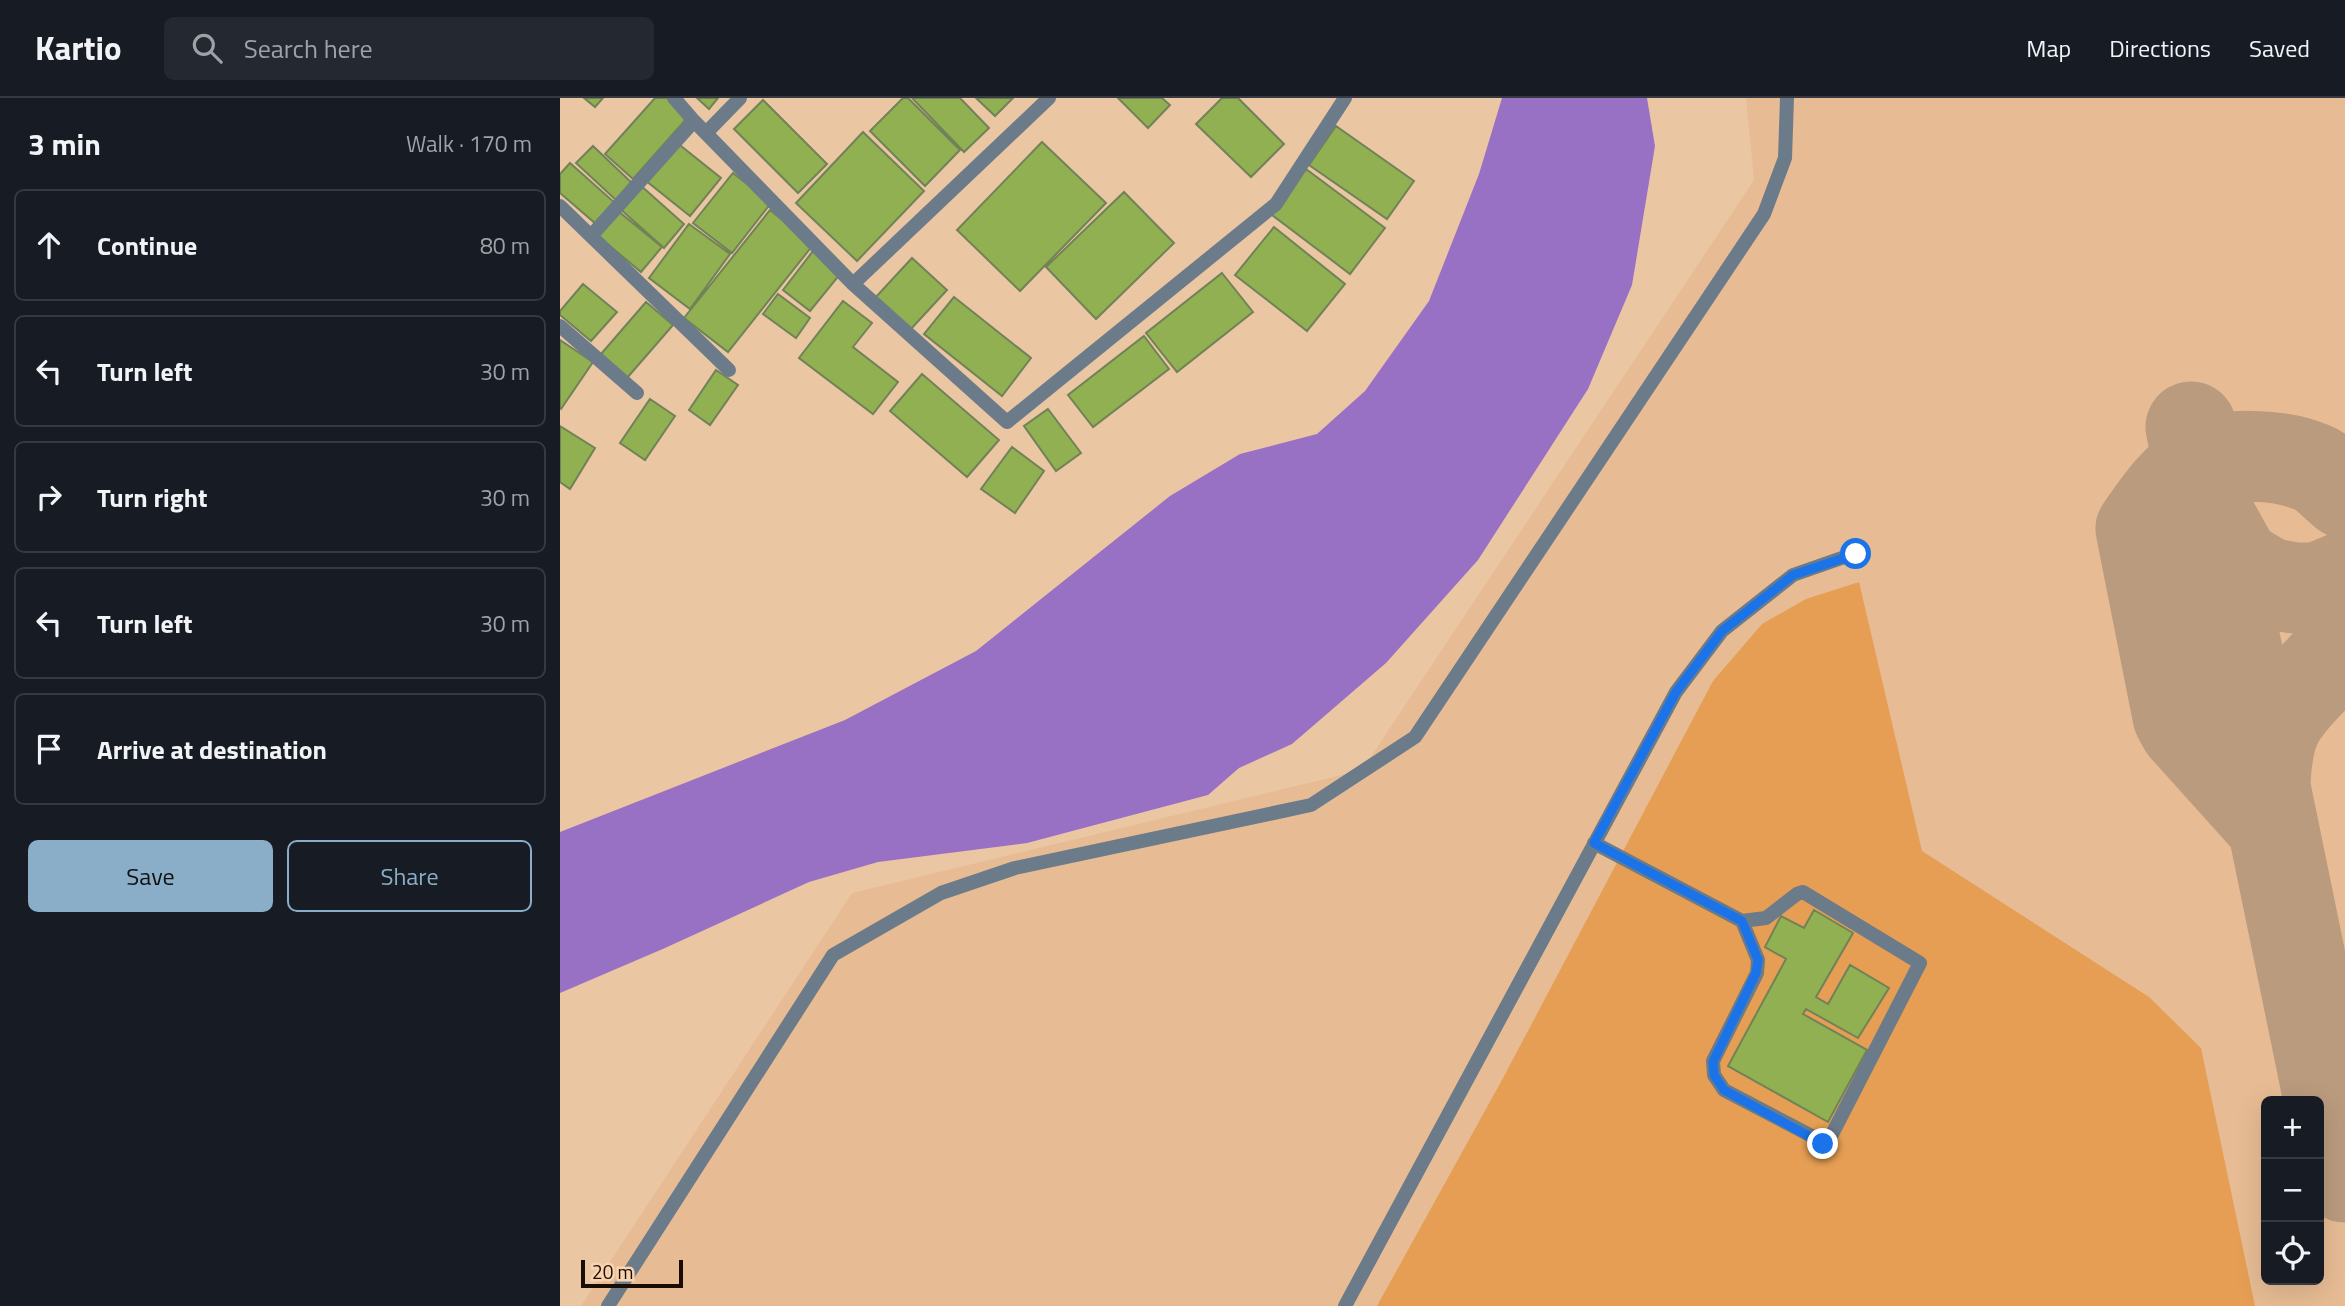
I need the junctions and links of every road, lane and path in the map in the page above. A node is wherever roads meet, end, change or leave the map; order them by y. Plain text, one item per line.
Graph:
1 (674, 98) edge
2 (740, 98) edge
3 (1049, 98) edge
4 (1345, 98) edge
5 (1787, 98) edge
6 (694, 121) junction
7 (706, 133) junction
8 (560, 206) edge
9 (591, 236) junction
10 (853, 284) junction
11 (560, 326) edge
12 (729, 370) dead end
13 (637, 393) dead end
14 (1856, 554) dead end
15 (1594, 843) junction
16 (1742, 921) junction
17 (608, 1306) edge
18 (1345, 1306) edge

1 - 6 street
2 - 7 street
3 - 10 street
4 - 10 street
5 - 17 street
6 - 7 street
6 - 9 street
7 - 10 street
8 - 9 street
9 - 12 street
11 - 13 street
14 - 15 street
15 - 16 street
15 - 18 street
16 - 16 street

